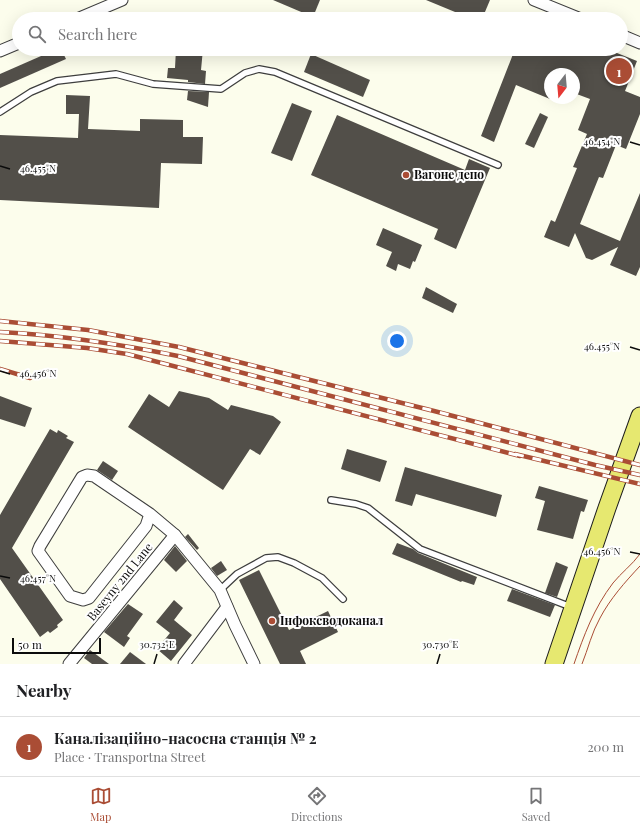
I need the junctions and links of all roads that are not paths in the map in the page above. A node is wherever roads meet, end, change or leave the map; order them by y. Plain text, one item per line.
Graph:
1 (122, 0) edge
2 (534, 0) edge
3 (94, 12) edge
4 (564, 12) edge
5 (628, 38) edge
6 (640, 43) edge
7 (12, 46) edge
8 (0, 51) edge
9 (0, 112) edge
10 (498, 165) dead end
11 (640, 416) edge
12 (331, 500) dead end
13 (150, 514) junction
14 (175, 535) junction
15 (220, 590) junction
16 (343, 599) dead end
17 (227, 607) junction
18 (573, 607) junction
19 (69, 664) edge
20 (184, 664) edge
21 (254, 664) edge
22 (554, 664) edge

1 - 3 street
2 - 4 street
5 - 6 street
7 - 8 street
9 - 10 lane
11 - 18 main road
12 - 18 lane
13 - 13 street
13 - 14 street
14 - 15 street
14 - 19 street, Baseyny 2nd Lane
15 - 16 lane
15 - 17 street
17 - 20 street
17 - 21 street
18 - 22 main road

